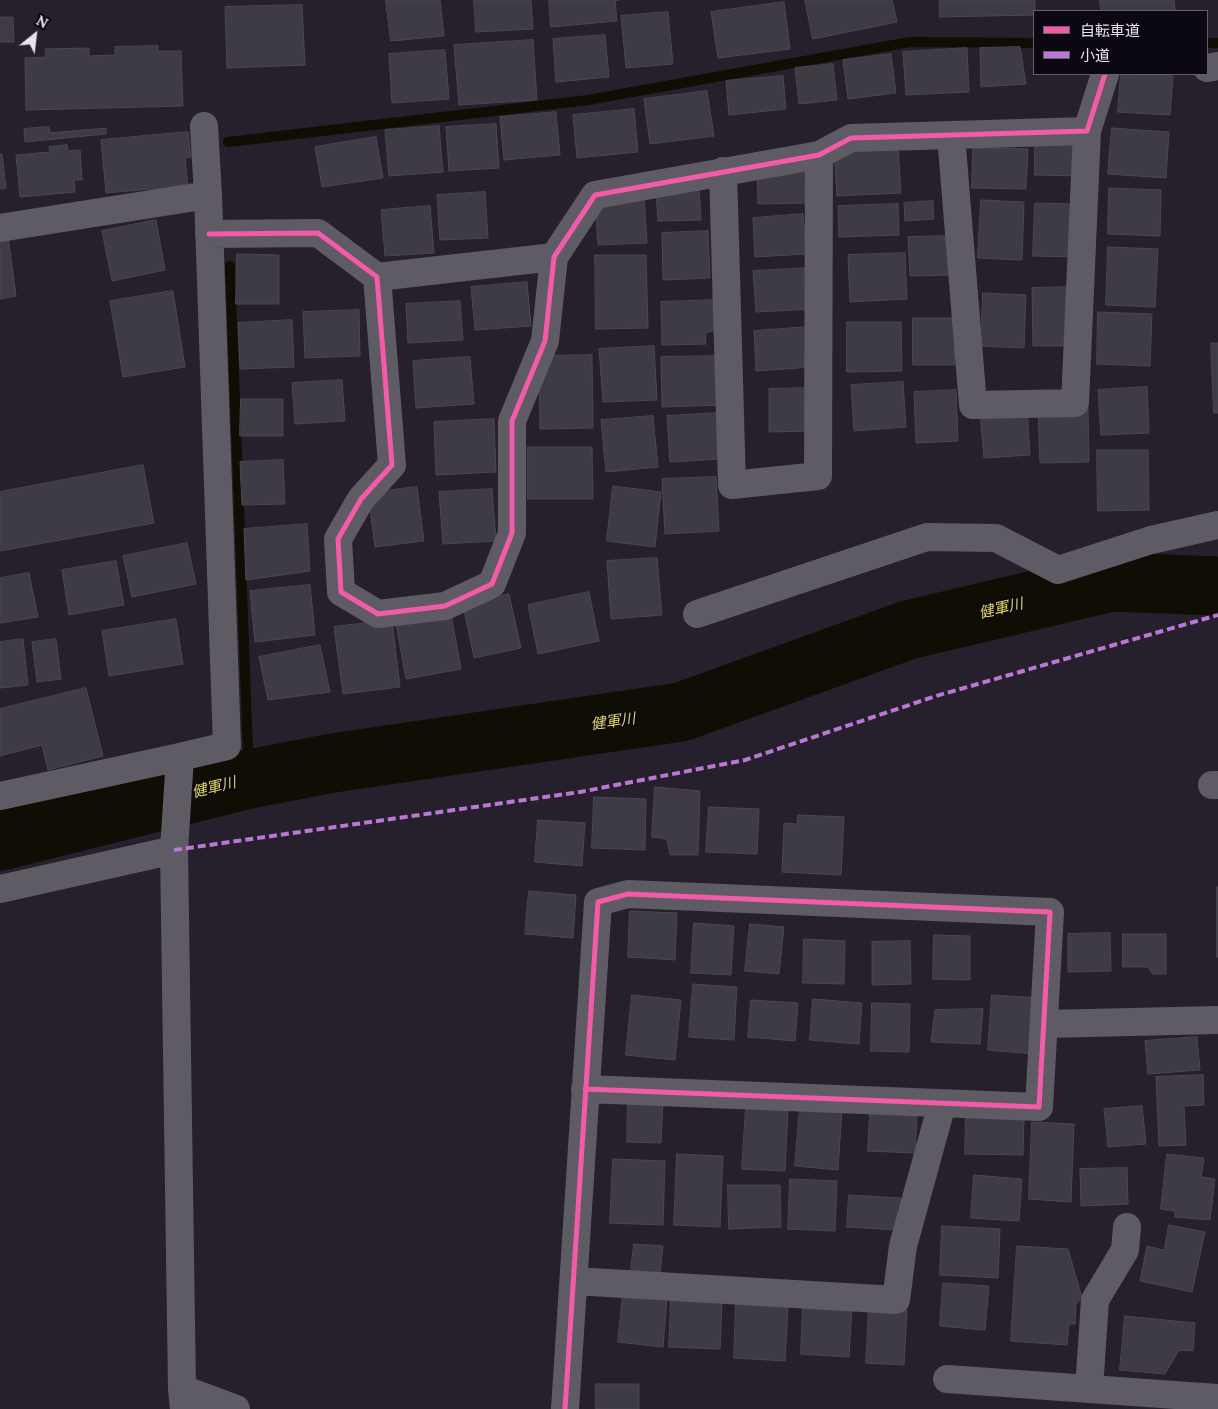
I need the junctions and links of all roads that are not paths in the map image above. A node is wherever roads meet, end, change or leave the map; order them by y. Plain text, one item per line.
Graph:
1 (1104, 75) edge
2 (204, 126) dead end
3 (1087, 131) junction
4 (951, 135) junction
5 (819, 155) junction
6 (723, 172) junction
7 (208, 195) junction
8 (0, 228) edge
9 (209, 234) junction
10 (554, 257) junction
11 (377, 277) junction
12 (1218, 525) edge
13 (697, 614) dead end
14 (180, 757) junction
15 (0, 796) edge
16 (174, 850) junction
17 (0, 889) edge
18 (1218, 1020) edge
19 (1044, 1024) junction
20 (585, 1088) junction
21 (942, 1104) junction
22 (1127, 1227) dead end
23 (574, 1281) junction
24 (947, 1379) dead end
25 (1089, 1389) junction
26 (1218, 1398) edge
27 (183, 1399) edge
28 (236, 1409) edge
29 (565, 1409) edge

1 - 3 street
2 - 7 street
3 - 4 street
3 - 4 street
4 - 5 street
5 - 6 street
5 - 6 street
6 - 10 street
7 - 8 street
7 - 9 street
9 - 11 street
9 - 14 street
10 - 11 street
10 - 11 street
12 - 13 street
14 - 15 street
14 - 16 street
16 - 17 street
16 - 27 street
18 - 19 street
19 - 20 street
19 - 21 street
20 - 21 street
20 - 23 street
21 - 23 street
22 - 25 street
23 - 29 street
24 - 25 street
25 - 26 street
27 - 28 street

